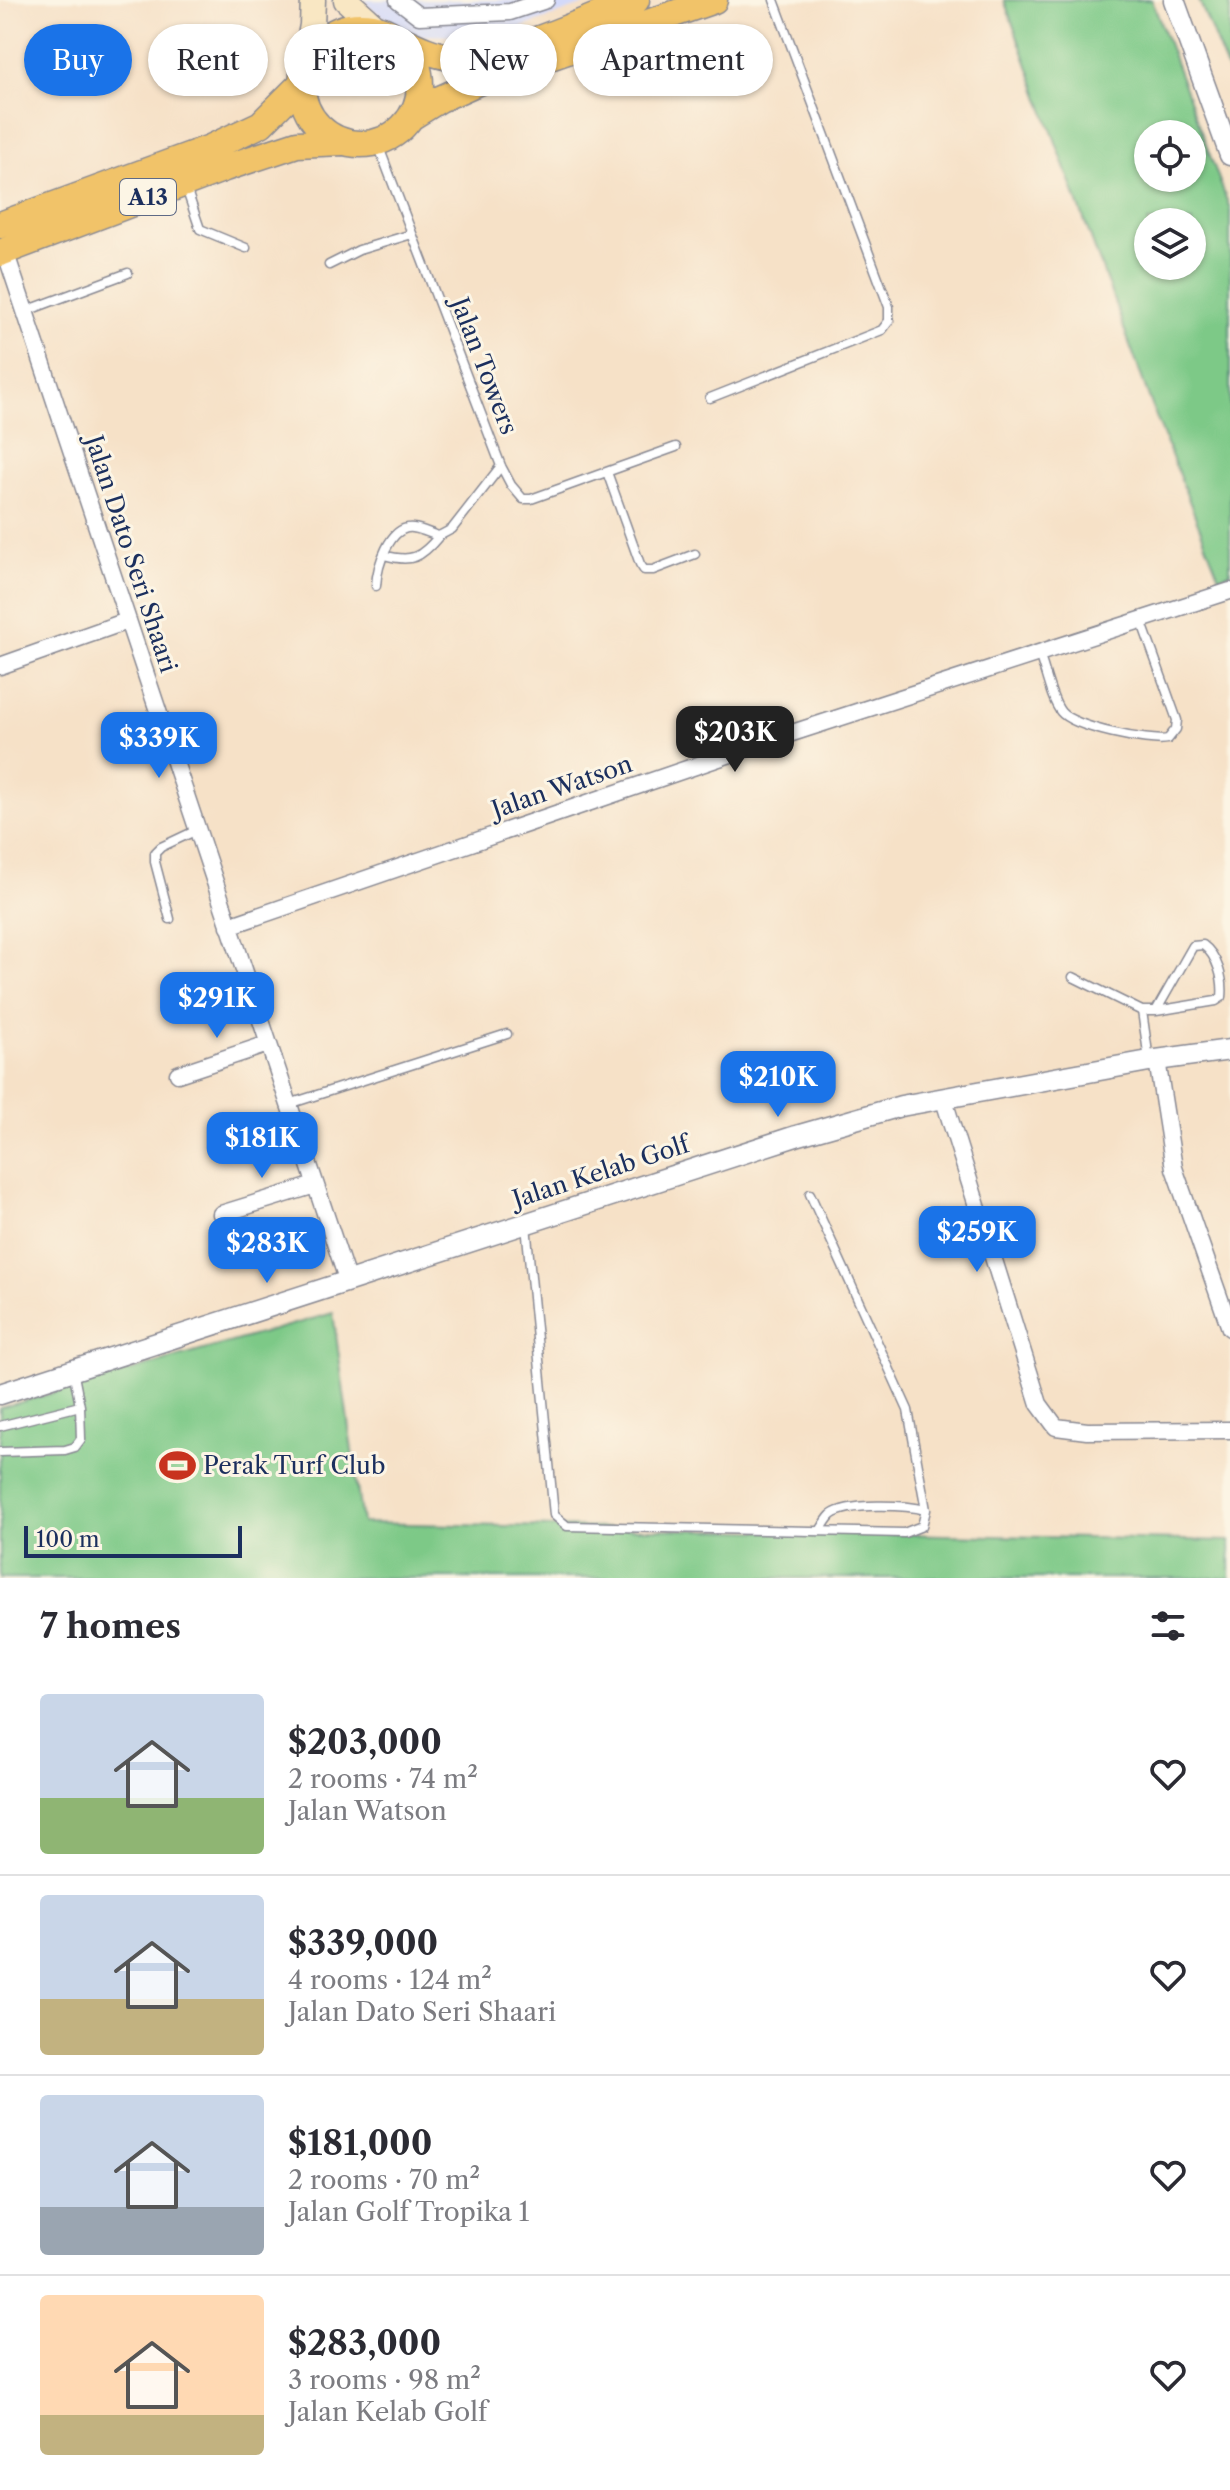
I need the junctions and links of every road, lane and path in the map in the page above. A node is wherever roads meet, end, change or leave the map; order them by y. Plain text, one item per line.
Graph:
1 (313, 0) edge
2 (346, 0) edge
3 (398, 0) edge
4 (546, 0) edge
5 (714, 0) edge
6 (774, 0) edge
7 (1174, 0) edge
8 (623, 2) edge
9 (312, 24) edge
10 (376, 24) edge
11 (424, 50) edge
12 (284, 96) edge
13 (304, 96) edge
14 (418, 96) edge
15 (411, 117) junction
16 (343, 142) junction
17 (377, 142) junction
18 (1230, 155) edge
19 (185, 183) junction
20 (0, 225) edge
21 (412, 234) junction
22 (246, 248) dead end
23 (2, 252) edge
24 (329, 265) dead end
25 (128, 273) dead end
26 (25, 311) junction
27 (710, 398) dead end
28 (676, 447) dead end
29 (501, 466) junction
30 (607, 472) junction
31 (439, 536) junction
32 (695, 554) dead end
33 (384, 555) junction
34 (376, 586) dead end
35 (1230, 591) edge
36 (1141, 620) junction
37 (127, 621) junction
38 (1039, 654) junction
39 (0, 666) edge
40 (197, 830) junction
41 (170, 919) dead end
42 (229, 926) junction
43 (1073, 977) dead end
44 (1142, 1011) junction
45 (1156, 1011) junction
46 (507, 1034) dead end
47 (268, 1044) junction
48 (1230, 1050) edge
49 (1153, 1061) junction
50 (178, 1074) dead end
51 (943, 1097) junction
52 (289, 1105) junction
53 (315, 1185) junction
54 (810, 1194) dead end
55 (221, 1214) dead end
56 (526, 1224) junction
57 (348, 1282) junction
58 (1230, 1328) edge
59 (73, 1370) junction
60 (0, 1394) edge
61 (80, 1406) junction
62 (0, 1426) edge
63 (1230, 1430) edge
64 (0, 1452) edge
65 (926, 1510) junction
66 (820, 1531) junction

1 - 9 main road
2 - 10 main road
3 - 4 street
5 - 15 main road
6 - 27 lane
7 - 18 street
8 - 11 main road, A13
12 - 20 main road, A13
13 - 16 main road
14 - 15 main road
15 - 17 main road
16 - 17 main road, A13
16 - 19 main road, A13
17 - 21 lane, Jalan Towers
19 - 22 lane
19 - 23 main road, A13
21 - 24 lane
21 - 29 lane, Jalan Towers
23 - 26 street, Jalan Dato Seri Shaari
25 - 26 lane
26 - 37 street, Jalan Dato Seri Shaari
28 - 30 lane
29 - 30 lane
29 - 31 lane, Jalan Towers
30 - 32 lane
31 - 33 lane, Jalan Towers
31 - 33 lane
33 - 34 lane
35 - 36 street, Jalan Watson
36 - 38 street, Jalan Watson
36 - 38 lane
37 - 39 street
37 - 40 street, Jalan Dato Seri Shaari
38 - 42 street, Jalan Watson
40 - 41 lane
40 - 42 street, Jalan Dato Seri Shaari
42 - 47 street, Jalan Dato Seri Shaari
43 - 44 lane
44 - 45 lane
44 - 49 lane
45 - 45 lane
46 - 52 lane
47 - 50 street
47 - 52 street, Jalan Dato Seri Shaari
48 - 49 street, Jalan Kelab Golf
49 - 51 street, Jalan Kelab Golf
49 - 58 street
51 - 56 street, Jalan Kelab Golf
51 - 63 street
52 - 53 street, Jalan Dato Seri Shaari
53 - 55 street
53 - 57 street, Jalan Dato Seri Shaari
54 - 65 lane
56 - 57 street, Jalan Kelab Golf
56 - 66 lane
57 - 59 street, Jalan Kelab Golf
59 - 60 street, Jalan Kelab Golf
59 - 61 lane
61 - 62 lane
61 - 64 lane
65 - 66 lane
65 - 66 lane

